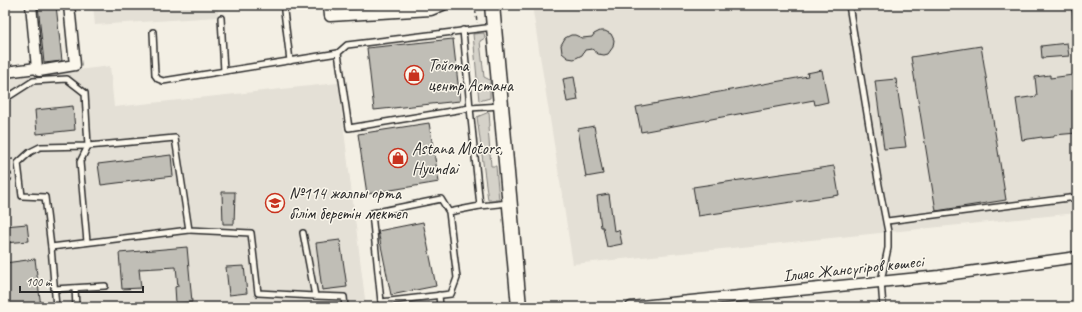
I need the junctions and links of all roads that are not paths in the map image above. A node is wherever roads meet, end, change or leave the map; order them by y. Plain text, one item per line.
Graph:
1 (31, 5) edge
2 (69, 5) edge
3 (329, 5) edge
4 (443, 5) edge
5 (492, 5) edge
6 (848, 5) edge
7 (1075, 5) edge
8 (392, 9) edge
9 (284, 11) dead end
10 (221, 18) dead end
11 (1077, 22) edge
12 (494, 27) junction
13 (463, 30) junction
14 (153, 32) dead end
15 (338, 53) junction
16 (290, 61) junction
17 (37, 68) junction
18 (224, 71) junction
19 (5, 72) edge
20 (5, 99) edge
21 (501, 106) junction
22 (470, 108) junction
23 (88, 146) junction
24 (1077, 197) edge
25 (510, 203) junction
26 (480, 206) junction
27 (449, 212) junction
28 (887, 221) junction
29 (189, 230) junction
30 (303, 233) dead end
31 (88, 242) junction
32 (51, 247) junction
33 (1077, 257) edge
34 (881, 281) junction
35 (105, 286) dead end
36 (75, 288) junction
37 (54, 289) junction
38 (439, 295) junction
39 (315, 296) junction
40 (706, 303) edge
41 (56, 307) edge
42 (76, 307) edge
43 (345, 307) edge
44 (440, 307) edge
45 (519, 307) edge
46 (631, 307) edge
47 (883, 307) edge

1 - 17 street
2 - 17 street
3 - 8 street
4 - 8 street
5 - 12 main road
6 - 28 lane
7 - 11 lane
9 - 16 lane
10 - 18 lane
12 - 13 lane
12 - 21 main road
13 - 15 lane
13 - 22 lane
14 - 18 lane
15 - 16 lane
15 - 22 lane
16 - 18 lane
17 - 19 street
20 - 23 lane
21 - 22 lane
21 - 25 main road
22 - 26 lane
23 - 29 lane
23 - 31 lane
23 - 32 lane
24 - 28 lane
25 - 26 lane
25 - 45 main road
26 - 27 lane
27 - 38 lane
27 - 38 lane
28 - 34 lane
29 - 31 lane
29 - 39 lane
30 - 39 lane
31 - 32 lane
32 - 37 lane
33 - 34 street, Ілияс Жансүгіров көшесі
34 - 40 street, Ілияс Жансүгіров көшесі
34 - 47 lane
35 - 36 lane
36 - 37 lane
36 - 42 lane
37 - 41 lane
38 - 44 lane
39 - 43 lane
40 - 46 street, Ілияс Жансүгіров көшесі

